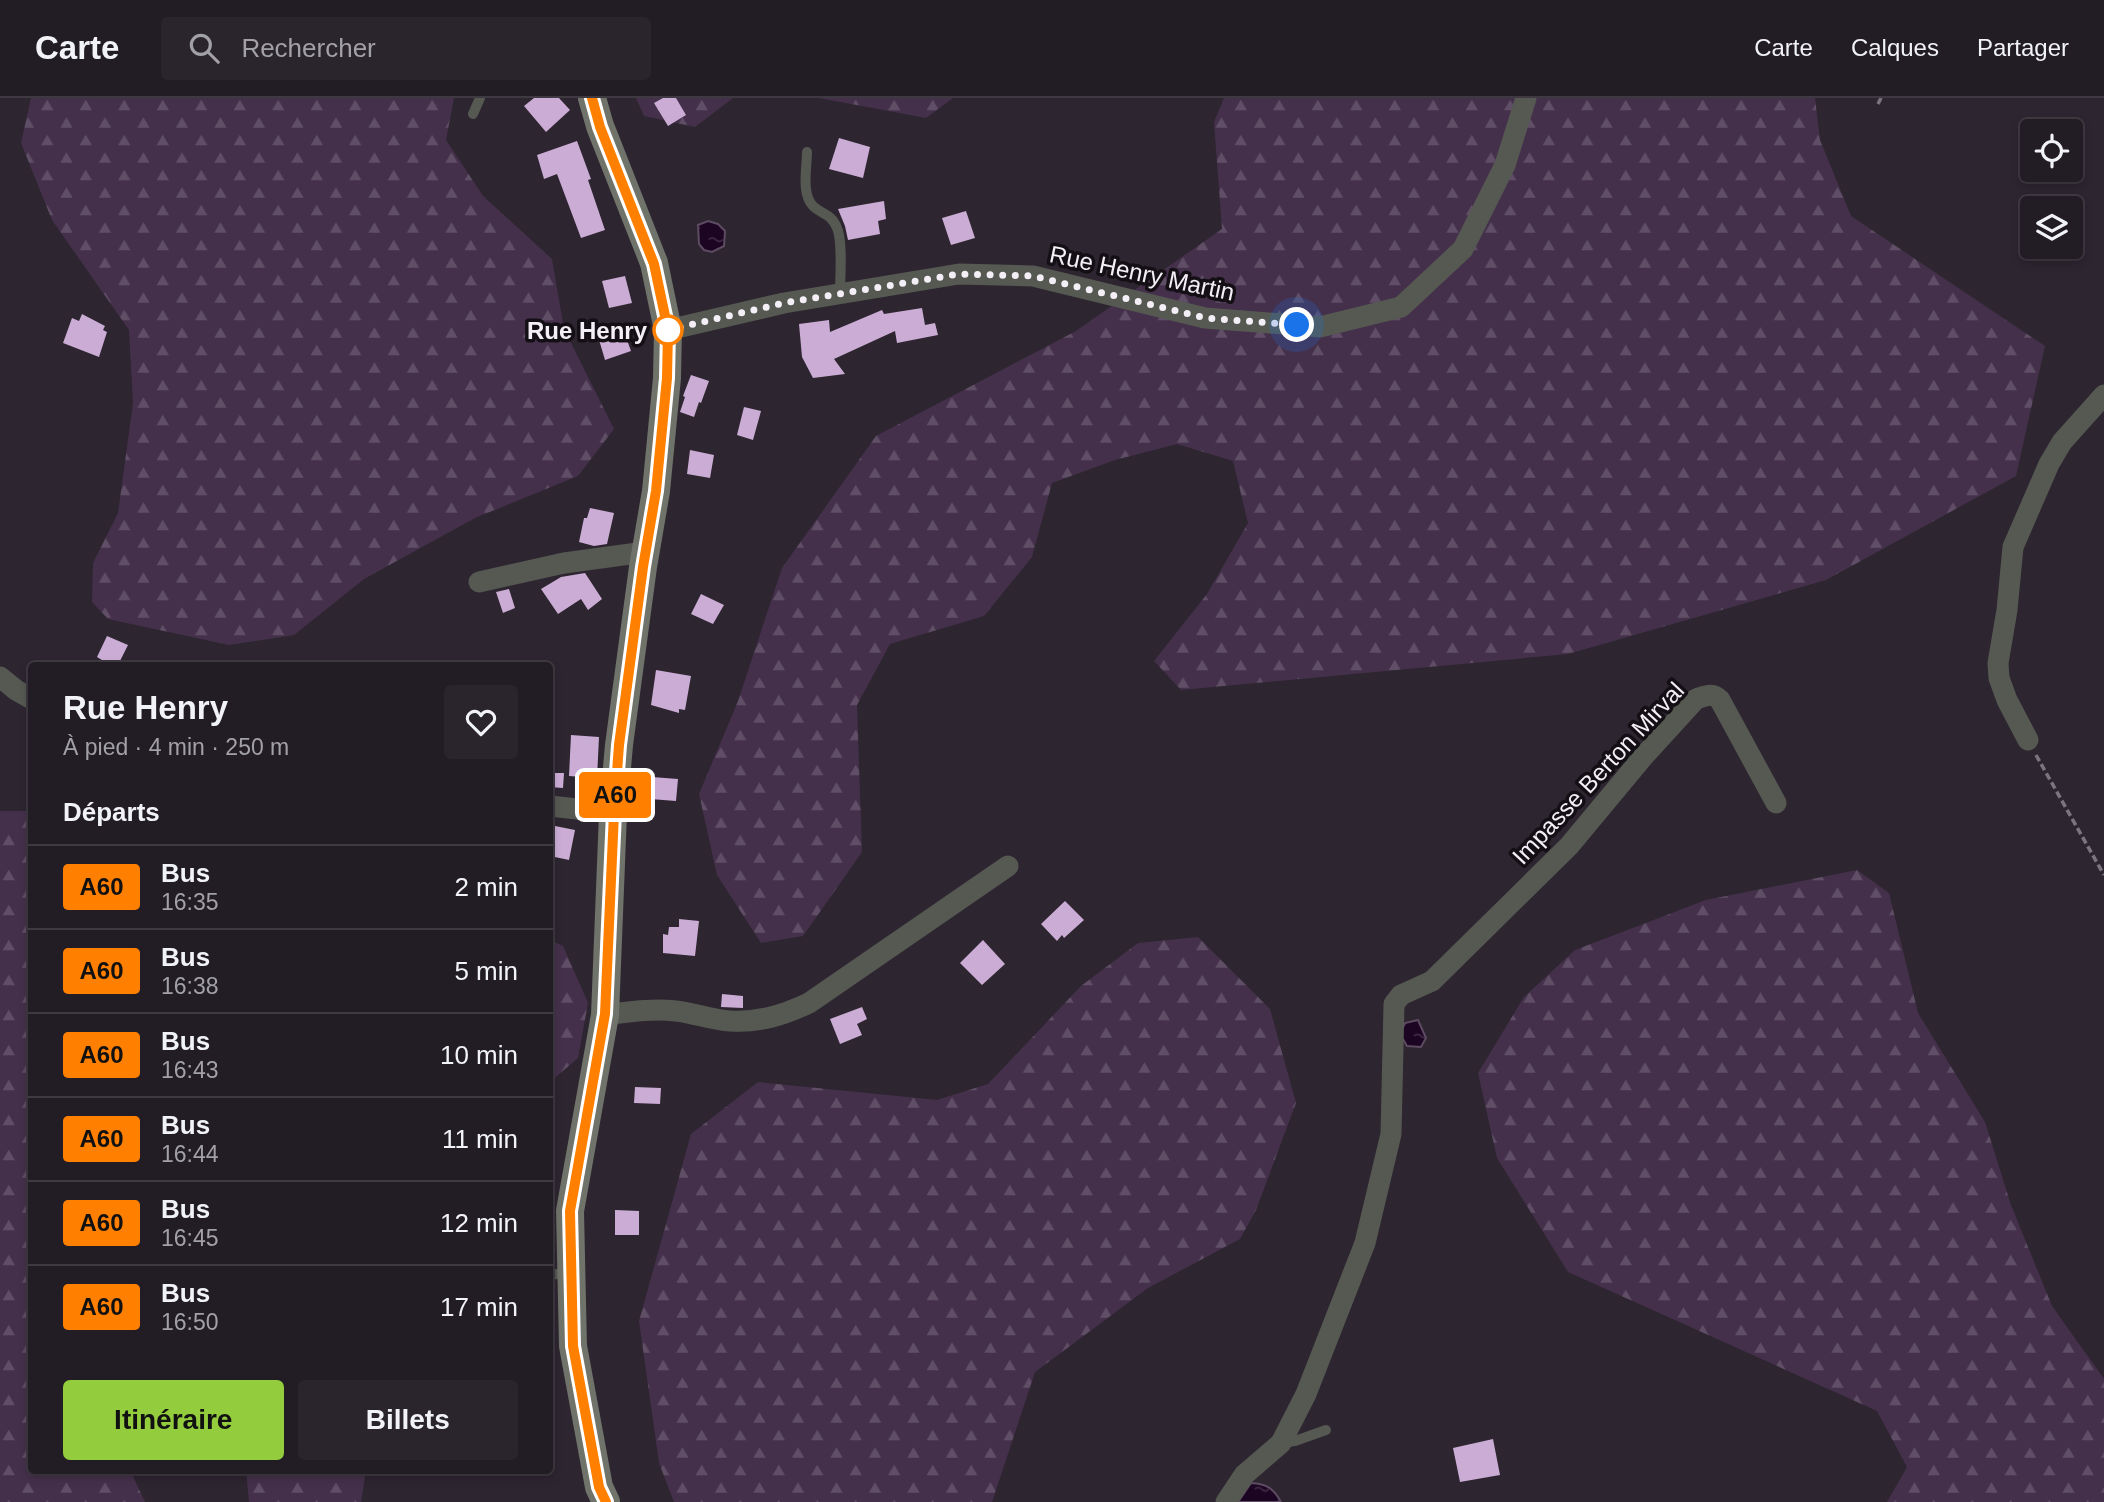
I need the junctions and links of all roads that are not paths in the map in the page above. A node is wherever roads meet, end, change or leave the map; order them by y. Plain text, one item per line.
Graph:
1 (480, 98) edge
2 (592, 98) edge
3 (1526, 98) edge
4 (473, 114) dead end
5 (807, 152) dead end
6 (840, 294) junction
7 (668, 330) junction
8 (2104, 395) edge
9 (645, 552) junction
10 (479, 582) dead end
11 (0, 677) edge
12 (28, 697) edge
13 (2028, 740) road end
14 (1776, 803) dead end
15 (553, 806) edge
16 (614, 813) junction
17 (1008, 866) dead end
18 (605, 1014) junction
19 (560, 1273) edge
20 (1326, 1430) dead end
21 (1281, 1443) junction
22 (606, 1502) edge
23 (1226, 1502) edge

1 - 4 lane
2 - 7 main road
3 - 6 street, Rue Henry Martin
5 - 6 lane
6 - 7 street, Rue Henry Martin
7 - 9 main road
8 - 13 street
9 - 10 street
9 - 16 main road
11 - 12 street
14 - 21 street, Impasse Berton Mirval
15 - 16 street
16 - 18 main road
17 - 18 street
18 - 19 main road
19 - 22 main road
20 - 21 lane
21 - 23 street, Impasse Berton Mirval

